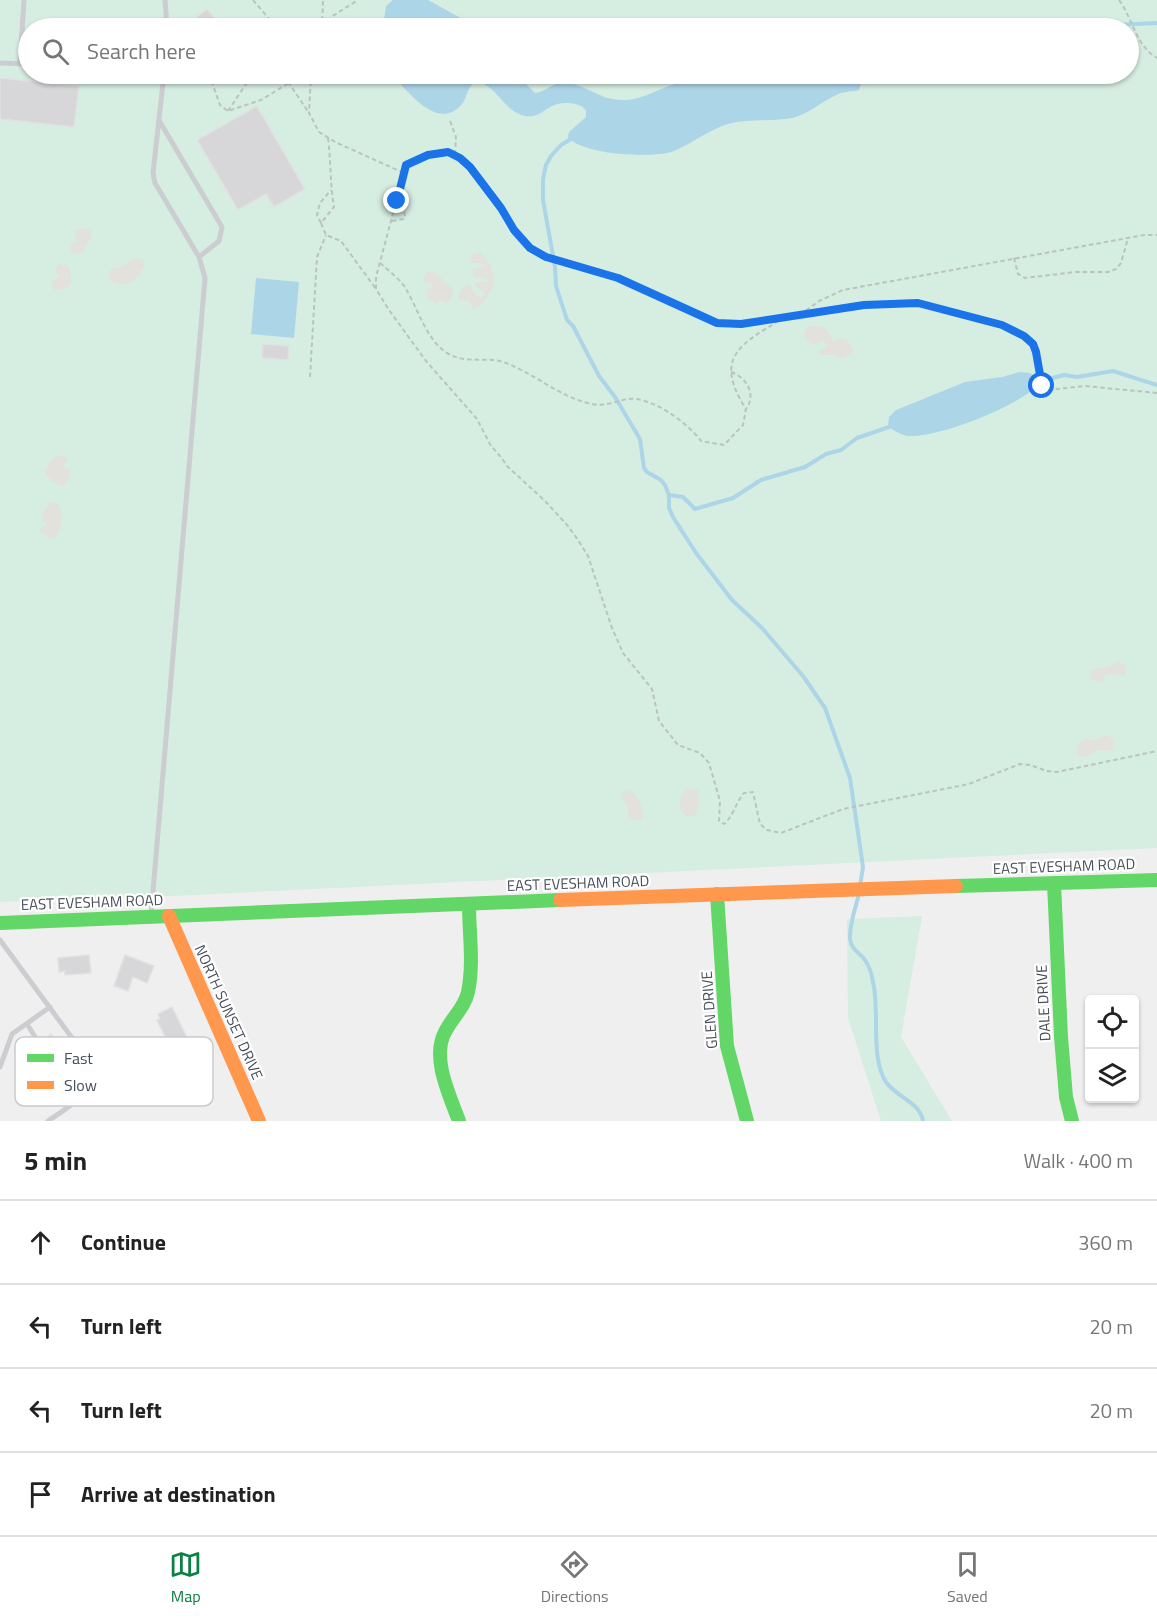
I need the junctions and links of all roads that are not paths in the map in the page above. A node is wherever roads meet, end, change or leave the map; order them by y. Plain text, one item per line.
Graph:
1 (24, 0) edge
2 (165, 0) edge
3 (23, 18) edge
4 (166, 18) edge
5 (0, 63) edge
6 (18, 64) edge
7 (163, 84) edge
8 (160, 122) junction
9 (199, 257) junction
10 (1157, 880) edge
11 (1053, 883) junction
12 (717, 894) junction
13 (469, 904) junction
14 (169, 916) junction
15 (151, 917) junction
16 (0, 923) edge
17 (0, 940) edge
18 (50, 1007) junction
19 (27, 1024) junction
20 (35, 1037) edge
21 (72, 1037) edge
22 (0, 1067) edge
23 (69, 1106) edge
24 (48, 1121) edge
25 (259, 1121) edge
26 (459, 1121) edge
27 (747, 1121) edge
28 (1072, 1121) edge

1 - 3 lane
2 - 4 lane
5 - 6 lane
7 - 8 lane
8 - 9 lane
8 - 9 lane
9 - 15 lane
10 - 11 main road, EAST EVESHAM ROAD
11 - 12 main road, EAST EVESHAM ROAD
11 - 28 main road, DALE DRIVE
12 - 13 main road, EAST EVESHAM ROAD
12 - 27 main road, GLEN DRIVE
13 - 14 main road, EAST EVESHAM ROAD
13 - 26 main road
14 - 15 main road, EAST EVESHAM ROAD
14 - 25 main road, NORTH SUNSET DRIVE
15 - 16 main road, EAST EVESHAM ROAD
17 - 18 lane
18 - 19 lane
18 - 21 lane
19 - 20 lane
19 - 22 lane
23 - 24 lane

